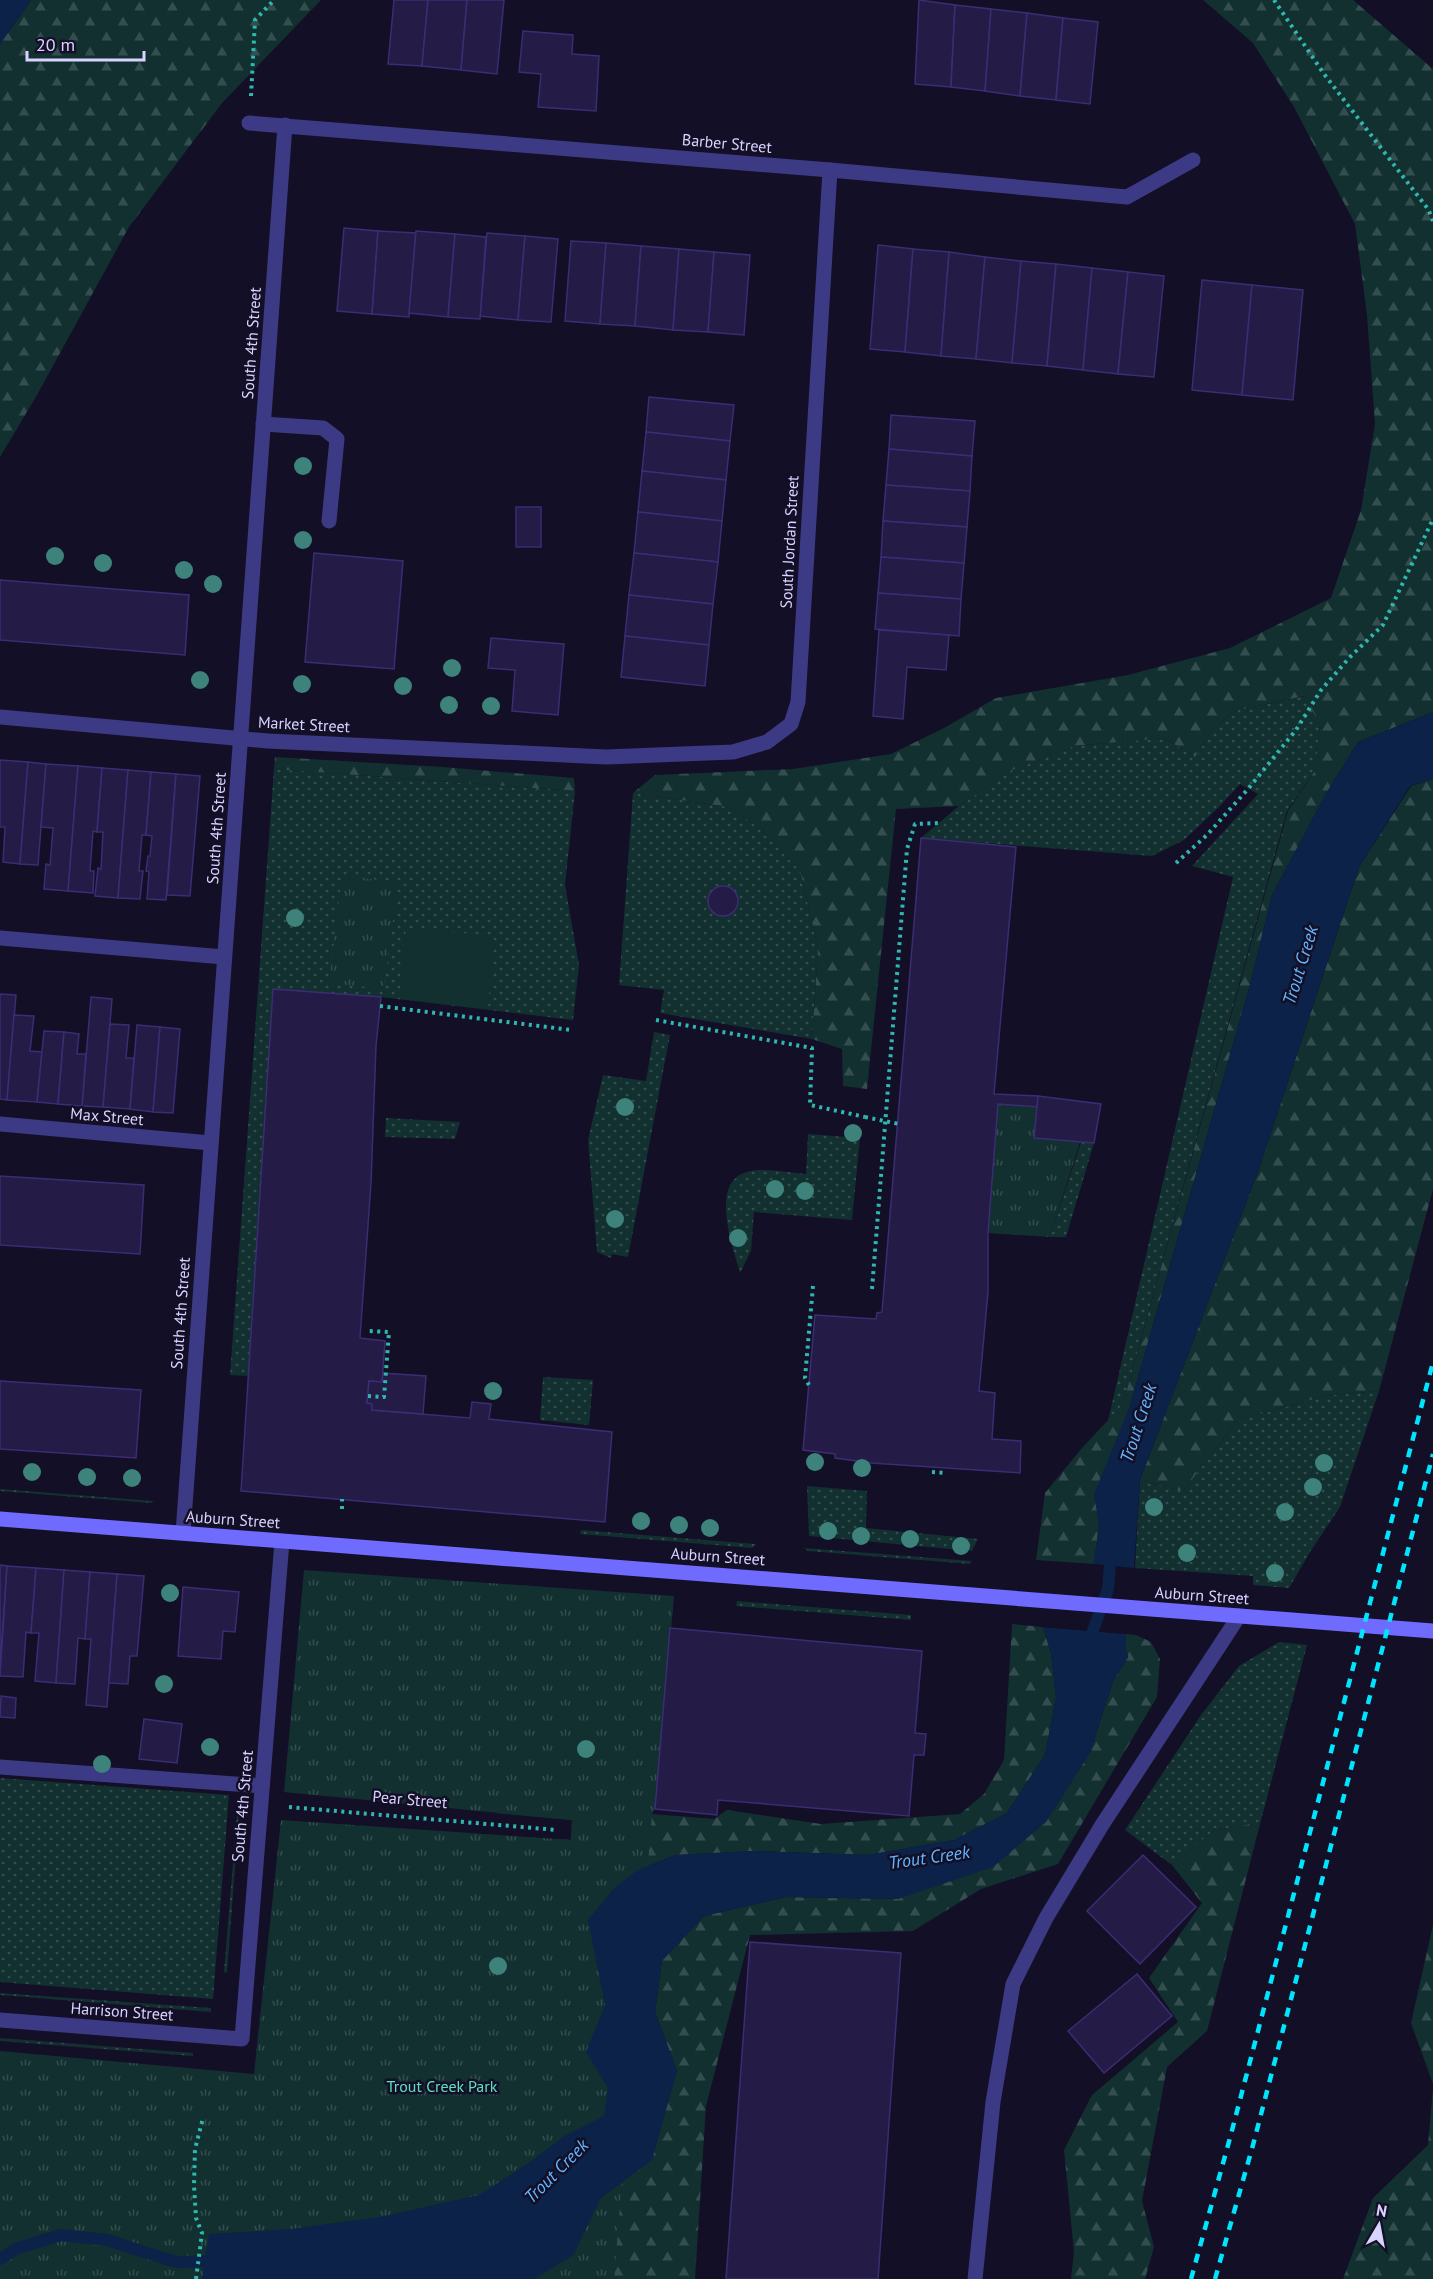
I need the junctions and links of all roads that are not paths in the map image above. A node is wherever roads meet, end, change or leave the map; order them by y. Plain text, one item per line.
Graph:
1 (249, 123) road end
2 (285, 125) junction
3 (1193, 160) dead end
4 (830, 170) junction
5 (263, 424) junction
6 (329, 521) dead end
7 (0, 717) edge
8 (240, 738) junction
9 (606, 757) joint
10 (0, 938) edge
11 (224, 957) junction
12 (0, 1124) edge
13 (211, 1143) junction
14 (0, 1519) edge
15 (183, 1533) junction
16 (282, 1541) junction
17 (1239, 1616) junction
18 (1433, 1631) edge
19 (0, 1767) edge
20 (262, 1786) junction
21 (0, 2020) edge
22 (242, 2039) joint
23 (975, 2279) edge

1 - 2 street, Barber Street
2 - 4 street, Barber Street
2 - 5 street, South 4th Street
3 - 4 street, Barber Street
4 - 9 street, South Jordan Street
5 - 6 street
5 - 8 street, South 4th Street
7 - 8 street, Market Street
8 - 9 street, Market Street
8 - 11 street, South 4th Street
10 - 11 street
11 - 13 street, South 4th Street
12 - 13 street, Max Street
13 - 15 street, South 4th Street
14 - 15 street, Auburn Street
15 - 16 street, Auburn Street
16 - 17 street, Auburn Street
16 - 20 street, South 4th Street
17 - 18 street, Auburn Street
17 - 23 street
19 - 20 street
20 - 22 street, South 4th Street
21 - 22 street, Harrison Street

